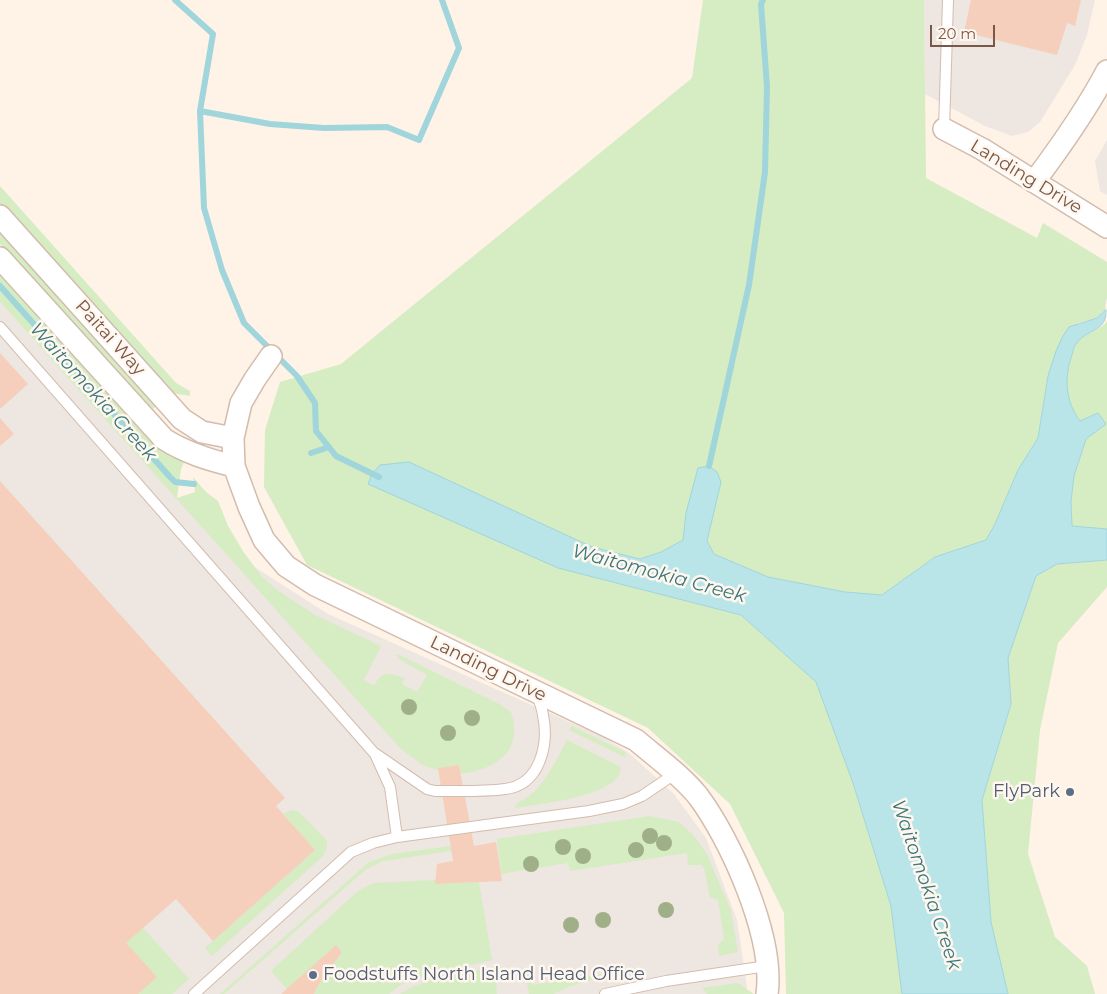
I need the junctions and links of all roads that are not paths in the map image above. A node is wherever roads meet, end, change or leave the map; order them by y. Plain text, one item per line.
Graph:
1 (948, 0) edge
2 (1107, 71) edge
3 (944, 129) joint
4 (1034, 182) junction
5 (0, 216) edge
6 (1107, 227) edge
7 (0, 258) edge
8 (0, 327) edge
9 (271, 356) dead end
10 (233, 438) junction
11 (234, 466) junction
12 (536, 692) junction
13 (375, 754) junction
14 (676, 774) junction
15 (397, 838) junction
16 (767, 966) junction
17 (194, 994) edge
18 (605, 994) edge
19 (767, 994) edge

1 - 3 lane
2 - 4 street
3 - 4 street, Landing Drive
4 - 6 street, Landing Drive
5 - 10 street, Paitai Way
7 - 11 street, Paitai Way
8 - 13 lane
9 - 10 street, Landing Drive
10 - 11 street, Landing Drive
11 - 12 street, Landing Drive
12 - 13 lane
12 - 14 street, Landing Drive
13 - 15 lane
14 - 15 lane
14 - 16 street, Landing Drive
15 - 17 lane
16 - 18 lane
16 - 19 street, Landing Drive

